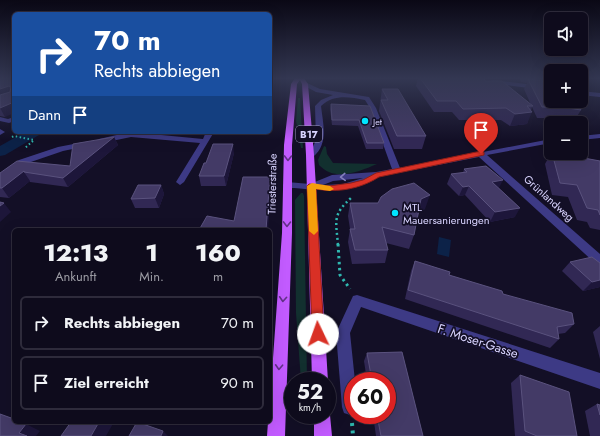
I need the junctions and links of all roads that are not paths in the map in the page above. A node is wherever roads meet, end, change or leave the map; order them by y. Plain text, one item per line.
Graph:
1 (292, 98) edge
2 (303, 98) edge
3 (330, 98) edge
4 (367, 98) edge
5 (0, 119) edge
6 (12, 120) edge
7 (133, 134) edge
8 (209, 134) edge
9 (600, 136) edge
10 (588, 137) edge
11 (205, 141) junction
12 (544, 142) edge
13 (481, 154) junction
14 (310, 155) junction
15 (397, 171) junction
16 (0, 178) edge
17 (180, 182) dead end
18 (287, 185) junction
19 (312, 186) junction
20 (600, 261) edge
21 (320, 372) edge
22 (347, 372) edge
23 (600, 381) edge
24 (322, 424) edge
25 (276, 436) edge
26 (323, 436) edge

1 -> 18 main road, Triesterstraße / B17
2 - 14 main road, B17
3 - 14 street
4 - 15 street
5 - 6 street
7 - 11 street
7 - 16 street
8 - 11 street
9 - 10 street
11 - 17 street
12 - 13 street
13 - 15 street
13 - 20 street, Grünlandweg
14 - 19 main road, B17
15 - 19 street
18 - 19 street
18 -> 25 main road, Triesterstraße / B17
19 - 21 main road, B17
22 - 23 street, F. Moser-Gasse
24 - 26 main road

